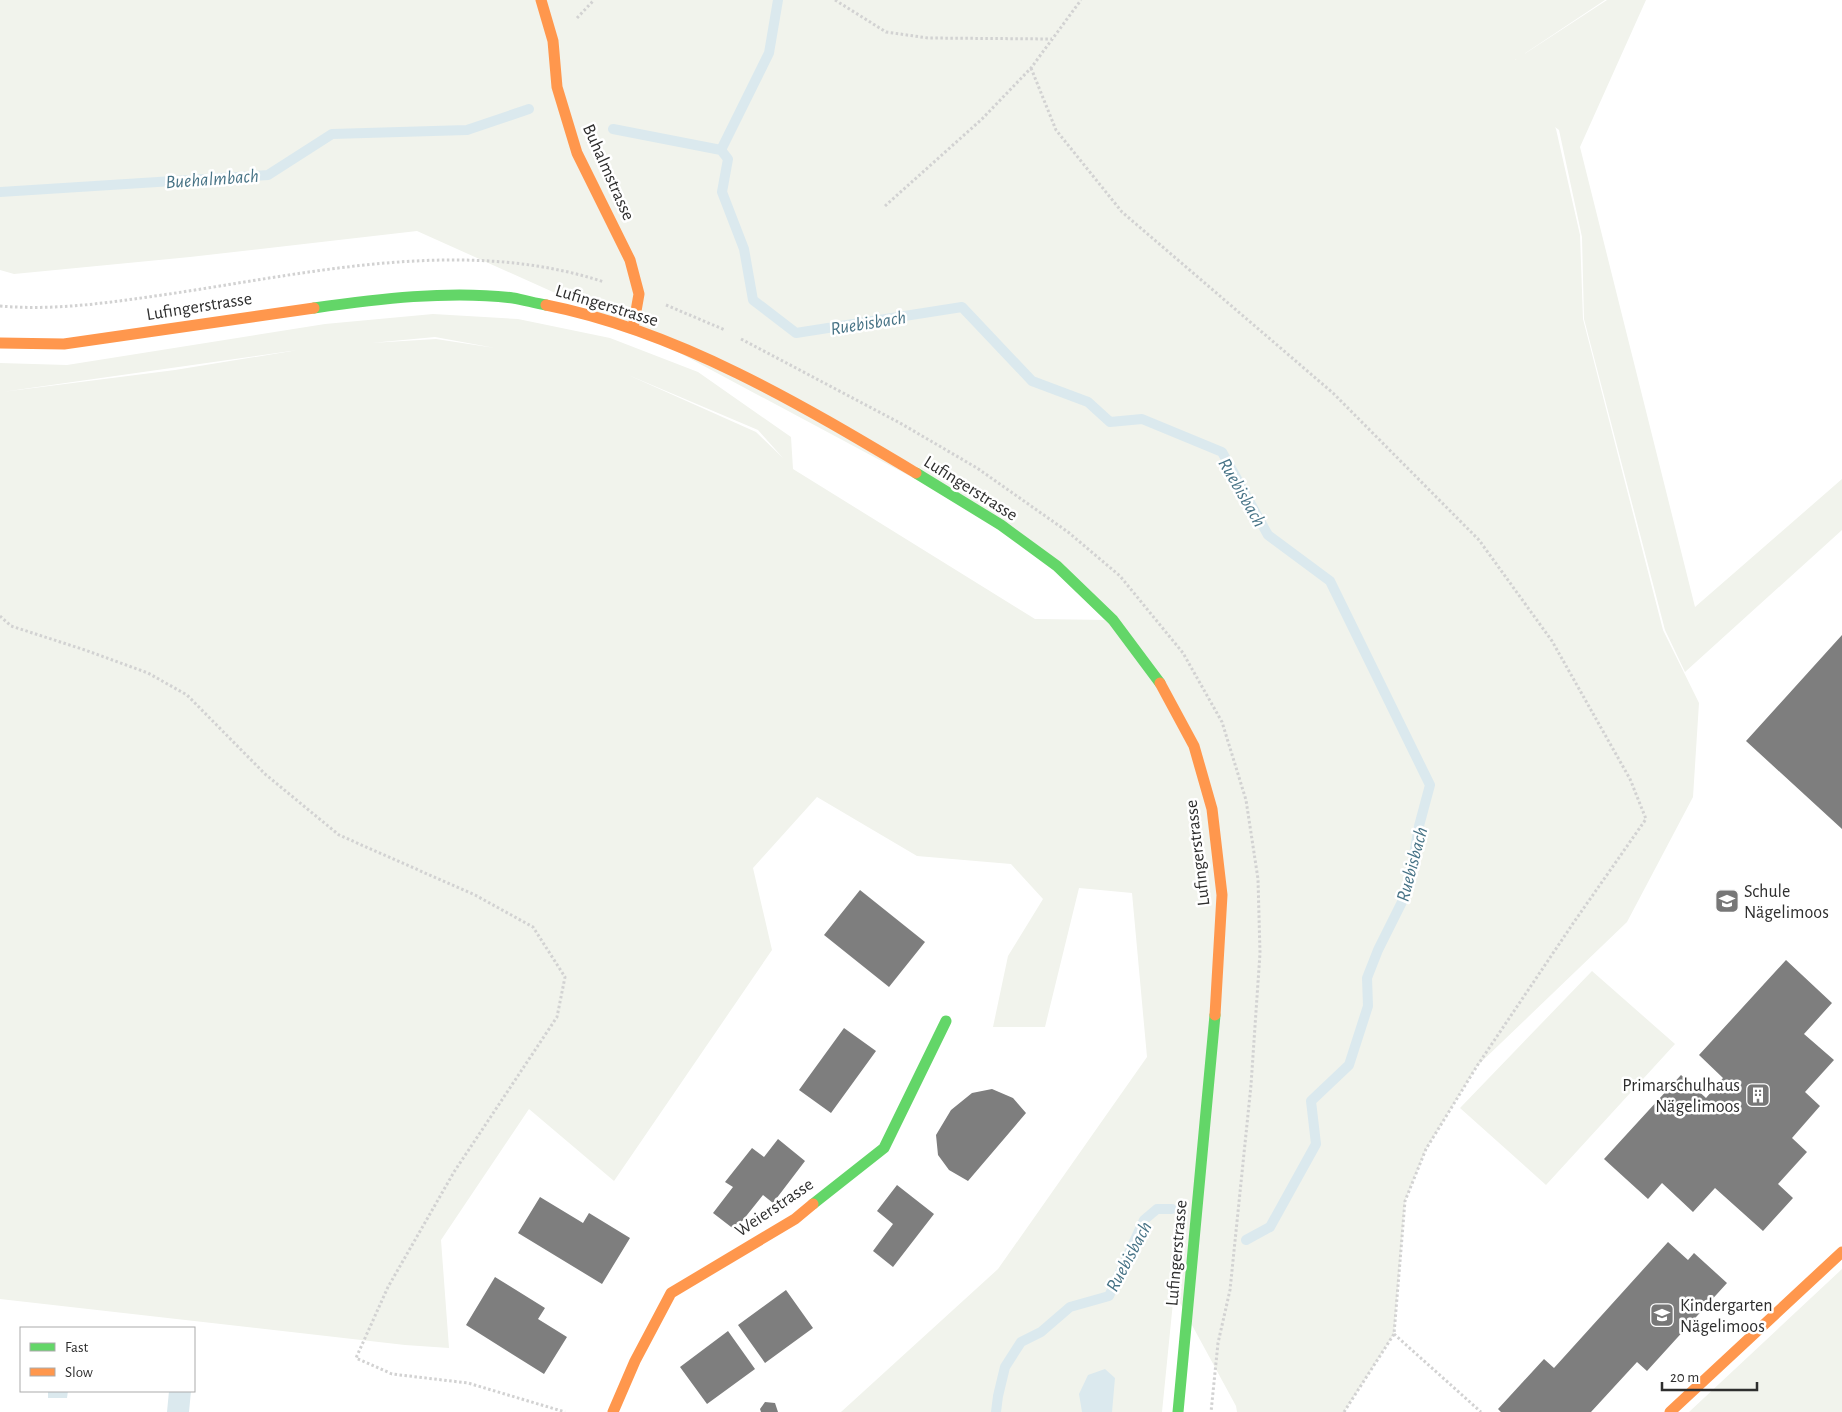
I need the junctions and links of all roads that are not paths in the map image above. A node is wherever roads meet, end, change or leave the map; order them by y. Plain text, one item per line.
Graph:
1 (541, 0) edge
2 (633, 328) junction
3 (0, 343) edge
4 (946, 1021) dead end
5 (1842, 1252) edge
6 (613, 1412) edge
7 (1178, 1412) edge
8 (1670, 1412) edge

1 - 2 main road, Buhalmstrasse
2 - 3 main road, Lufingerstrasse
2 - 7 main road, Lufingerstrasse
4 - 6 main road, Weierstrasse
5 - 8 main road

